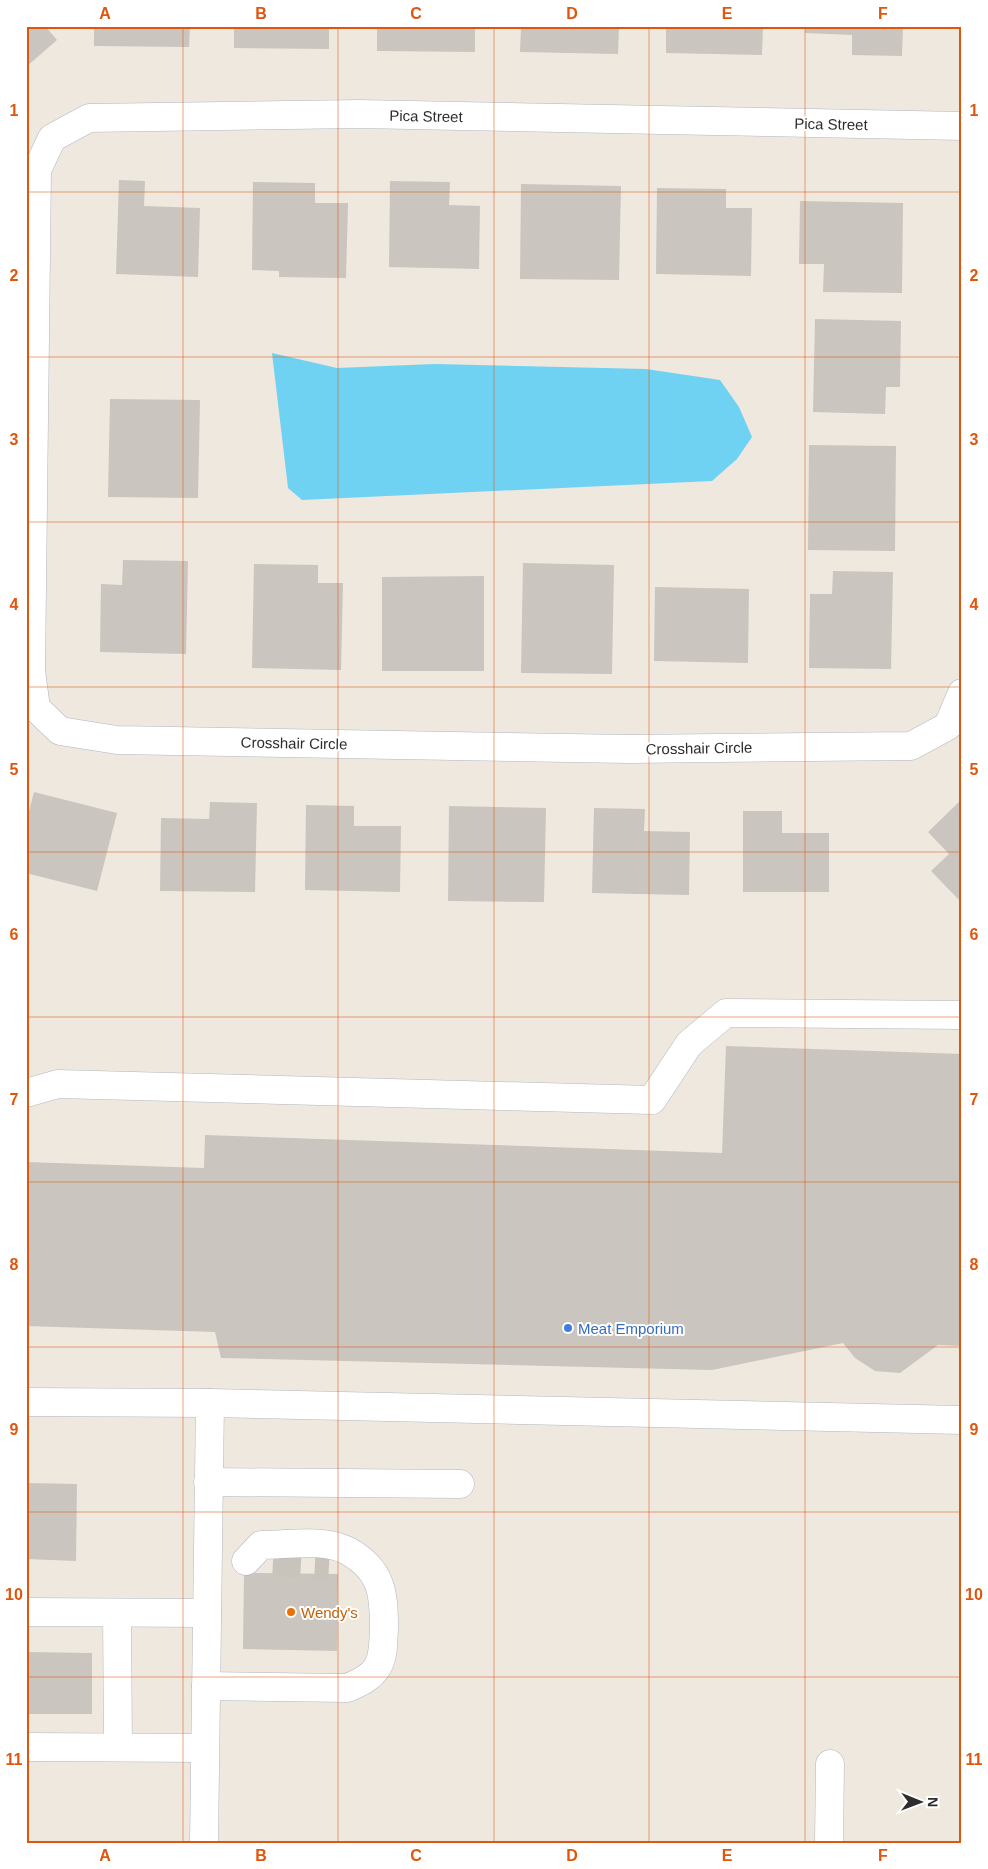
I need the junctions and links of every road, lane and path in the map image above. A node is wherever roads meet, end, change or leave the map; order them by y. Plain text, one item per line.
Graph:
1 (962, 126) edge
2 (30, 291) edge
3 (962, 693) edge
4 (962, 1015) edge
5 (26, 1093) edge
6 (26, 1402) edge
7 (210, 1403) junction
8 (962, 1420) edge
9 (208, 1482) junction
10 (460, 1484) dead end
11 (208, 1560) junction
12 (246, 1561) junction
13 (273, 1562) tunnel mouth
14 (329, 1564) tunnel mouth
15 (369, 1566) junction
16 (26, 1612) edge
17 (117, 1613) junction
18 (207, 1613) junction
19 (206, 1686) junction
20 (26, 1747) edge
21 (118, 1747) junction
22 (205, 1748) junction
23 (830, 1764) dead end
24 (204, 1843) edge
25 (829, 1843) edge

1 - 2 street, Pica Street
2 - 3 street, Crosshair Circle
4 - 5 street
6 - 7 street
7 - 8 street
7 - 9 street
9 - 10 street
9 - 11 street
11 - 12 street
11 - 18 street
12 - 13 street
12 - 15 street
14 - 15 street
15 - 19 street
16 - 17 street
17 - 18 street
17 - 21 street
18 - 19 street
19 - 22 street
20 - 21 street
21 - 22 street
22 - 24 street
23 - 25 street

